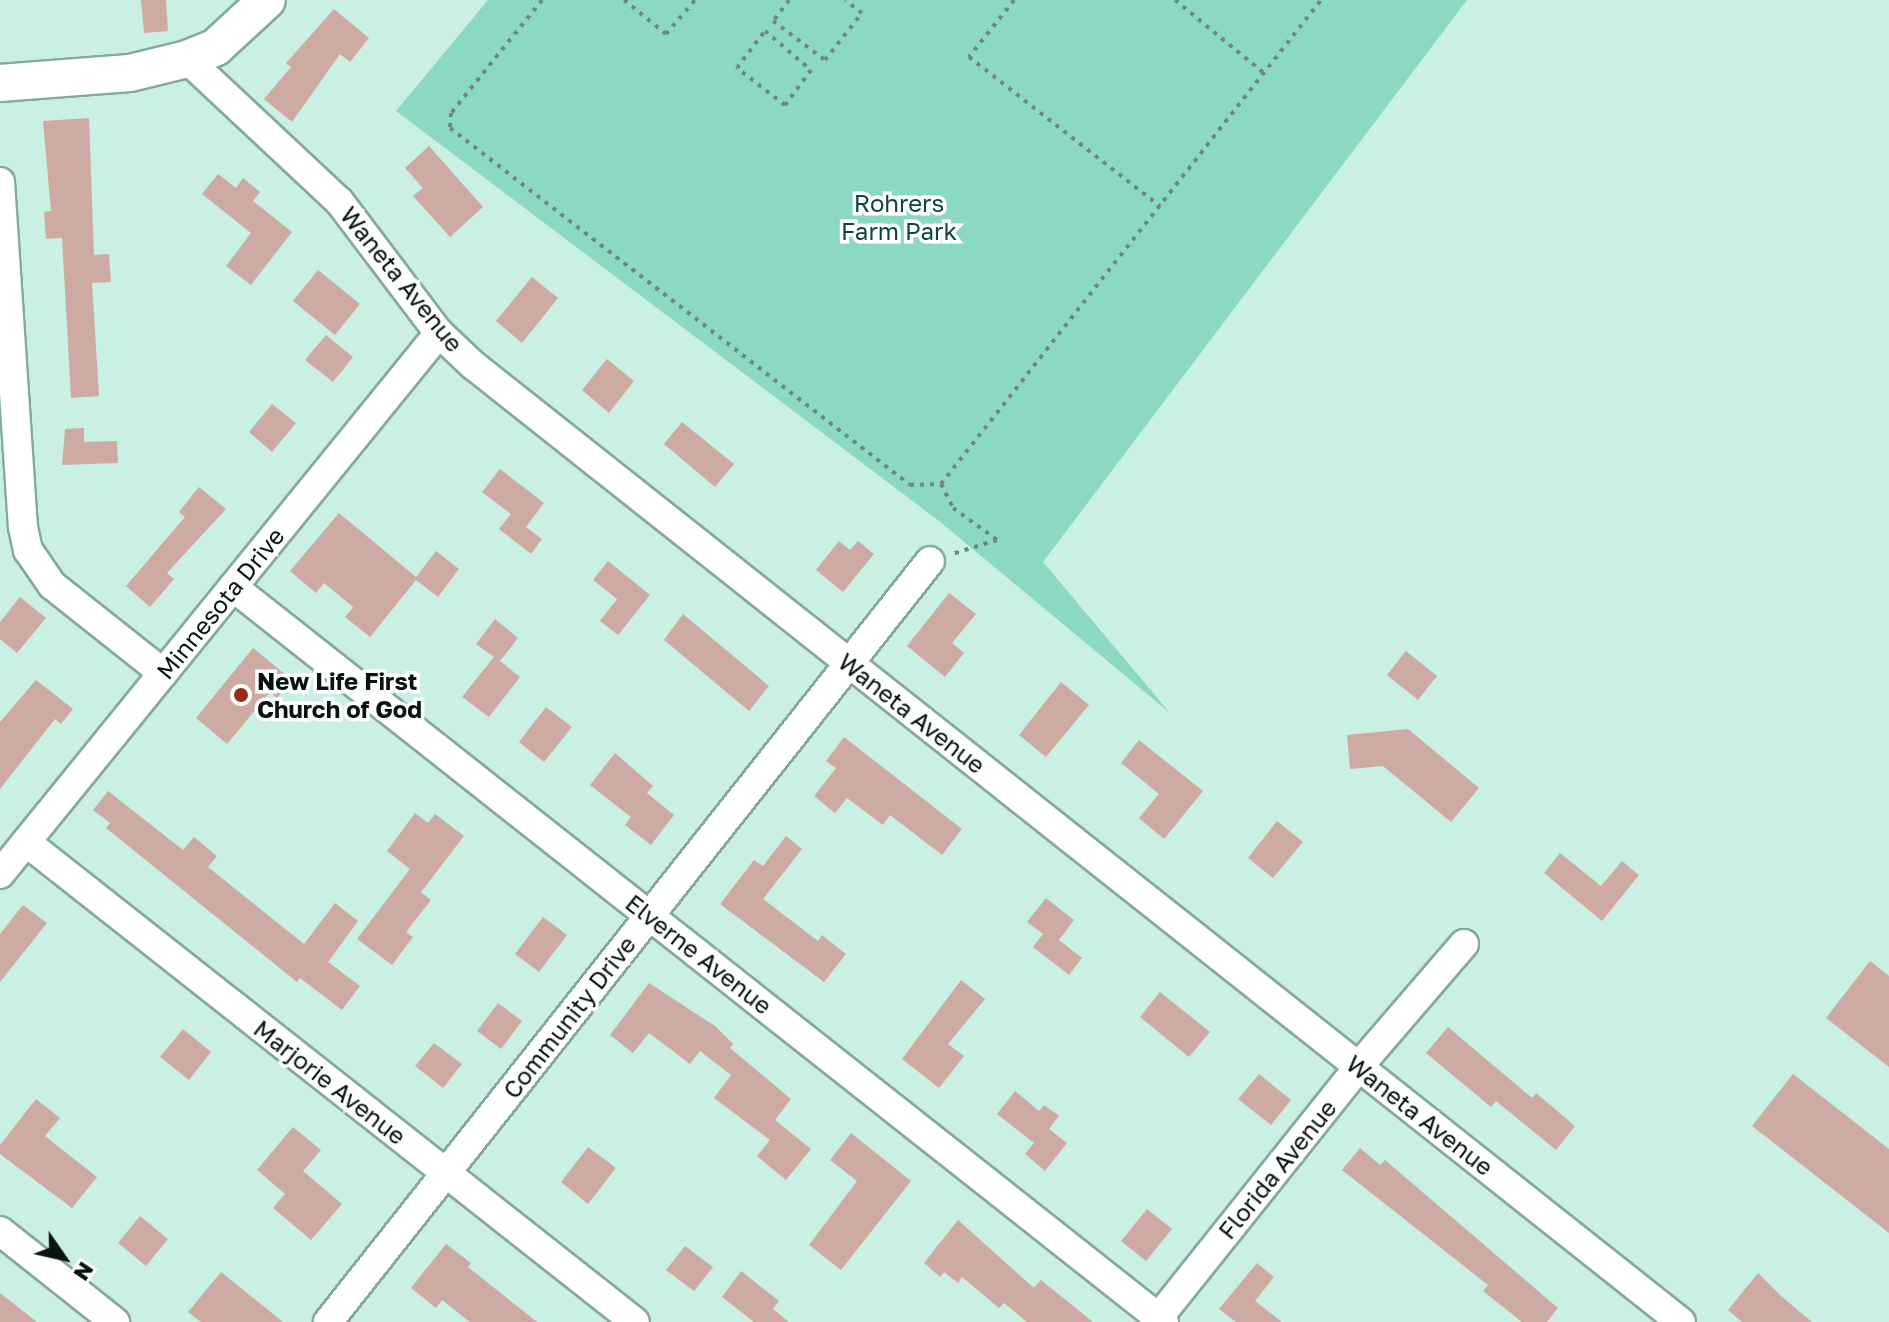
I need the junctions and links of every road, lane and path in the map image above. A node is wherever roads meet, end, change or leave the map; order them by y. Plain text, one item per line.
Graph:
1 (267, 0) edge
2 (542, 0) edge
3 (624, 0) edge
4 (695, 0) edge
5 (789, 0) edge
6 (845, 0) edge
7 (1014, 0) edge
8 (1175, 0) edge
9 (1321, 0) edge
10 (773, 21) junction
11 (765, 31) junction
12 (187, 59) junction
13 (1264, 73) junction
14 (0, 83) edge
15 (0, 182) edge
16 (1160, 206) junction
17 (439, 333) junction
18 (941, 484) junction
19 (930, 561) joint
20 (233, 587) junction
21 (849, 663) junction
22 (163, 673) junction
23 (26, 842) junction
24 (0, 874) edge
25 (649, 916) junction
26 (1464, 944) dead end
27 (1359, 1066) junction
28 (446, 1173) junction
29 (0, 1231) edge
30 (1159, 1320) edge
31 (115, 1322) edge
32 (328, 1322) edge
33 (635, 1322) edge
34 (1681, 1322) edge

1 - 12 street
2 - 18 path
3 - 4 path
5 - 10 path
6 - 10 path
7 - 16 path
8 - 13 path
9 - 13 path
10 - 11 path
11 - 11 path
12 - 14 street
12 - 17 street, Waneta Avenue
13 - 16 path
15 - 22 street
16 - 18 path
17 - 20 street, Minnesota Drive
17 - 21 street, Waneta Avenue
18 - 19 path
19 - 21 street, Community Drive
20 - 22 street, Minnesota Drive
20 - 25 street, Elverne Avenue
21 - 25 street, Community Drive
21 - 27 street, Waneta Avenue
22 - 23 street, Minnesota Drive
23 - 24 street, Minnesota Drive
23 - 28 street, Marjorie Avenue
25 - 28 street, Community Drive
25 - 30 street, Elverne Avenue
26 - 27 street, Florida Avenue
27 - 30 street, Florida Avenue
27 - 34 street, Waneta Avenue
28 - 32 street, Community Drive
28 - 33 street, Marjorie Avenue
29 - 31 street

